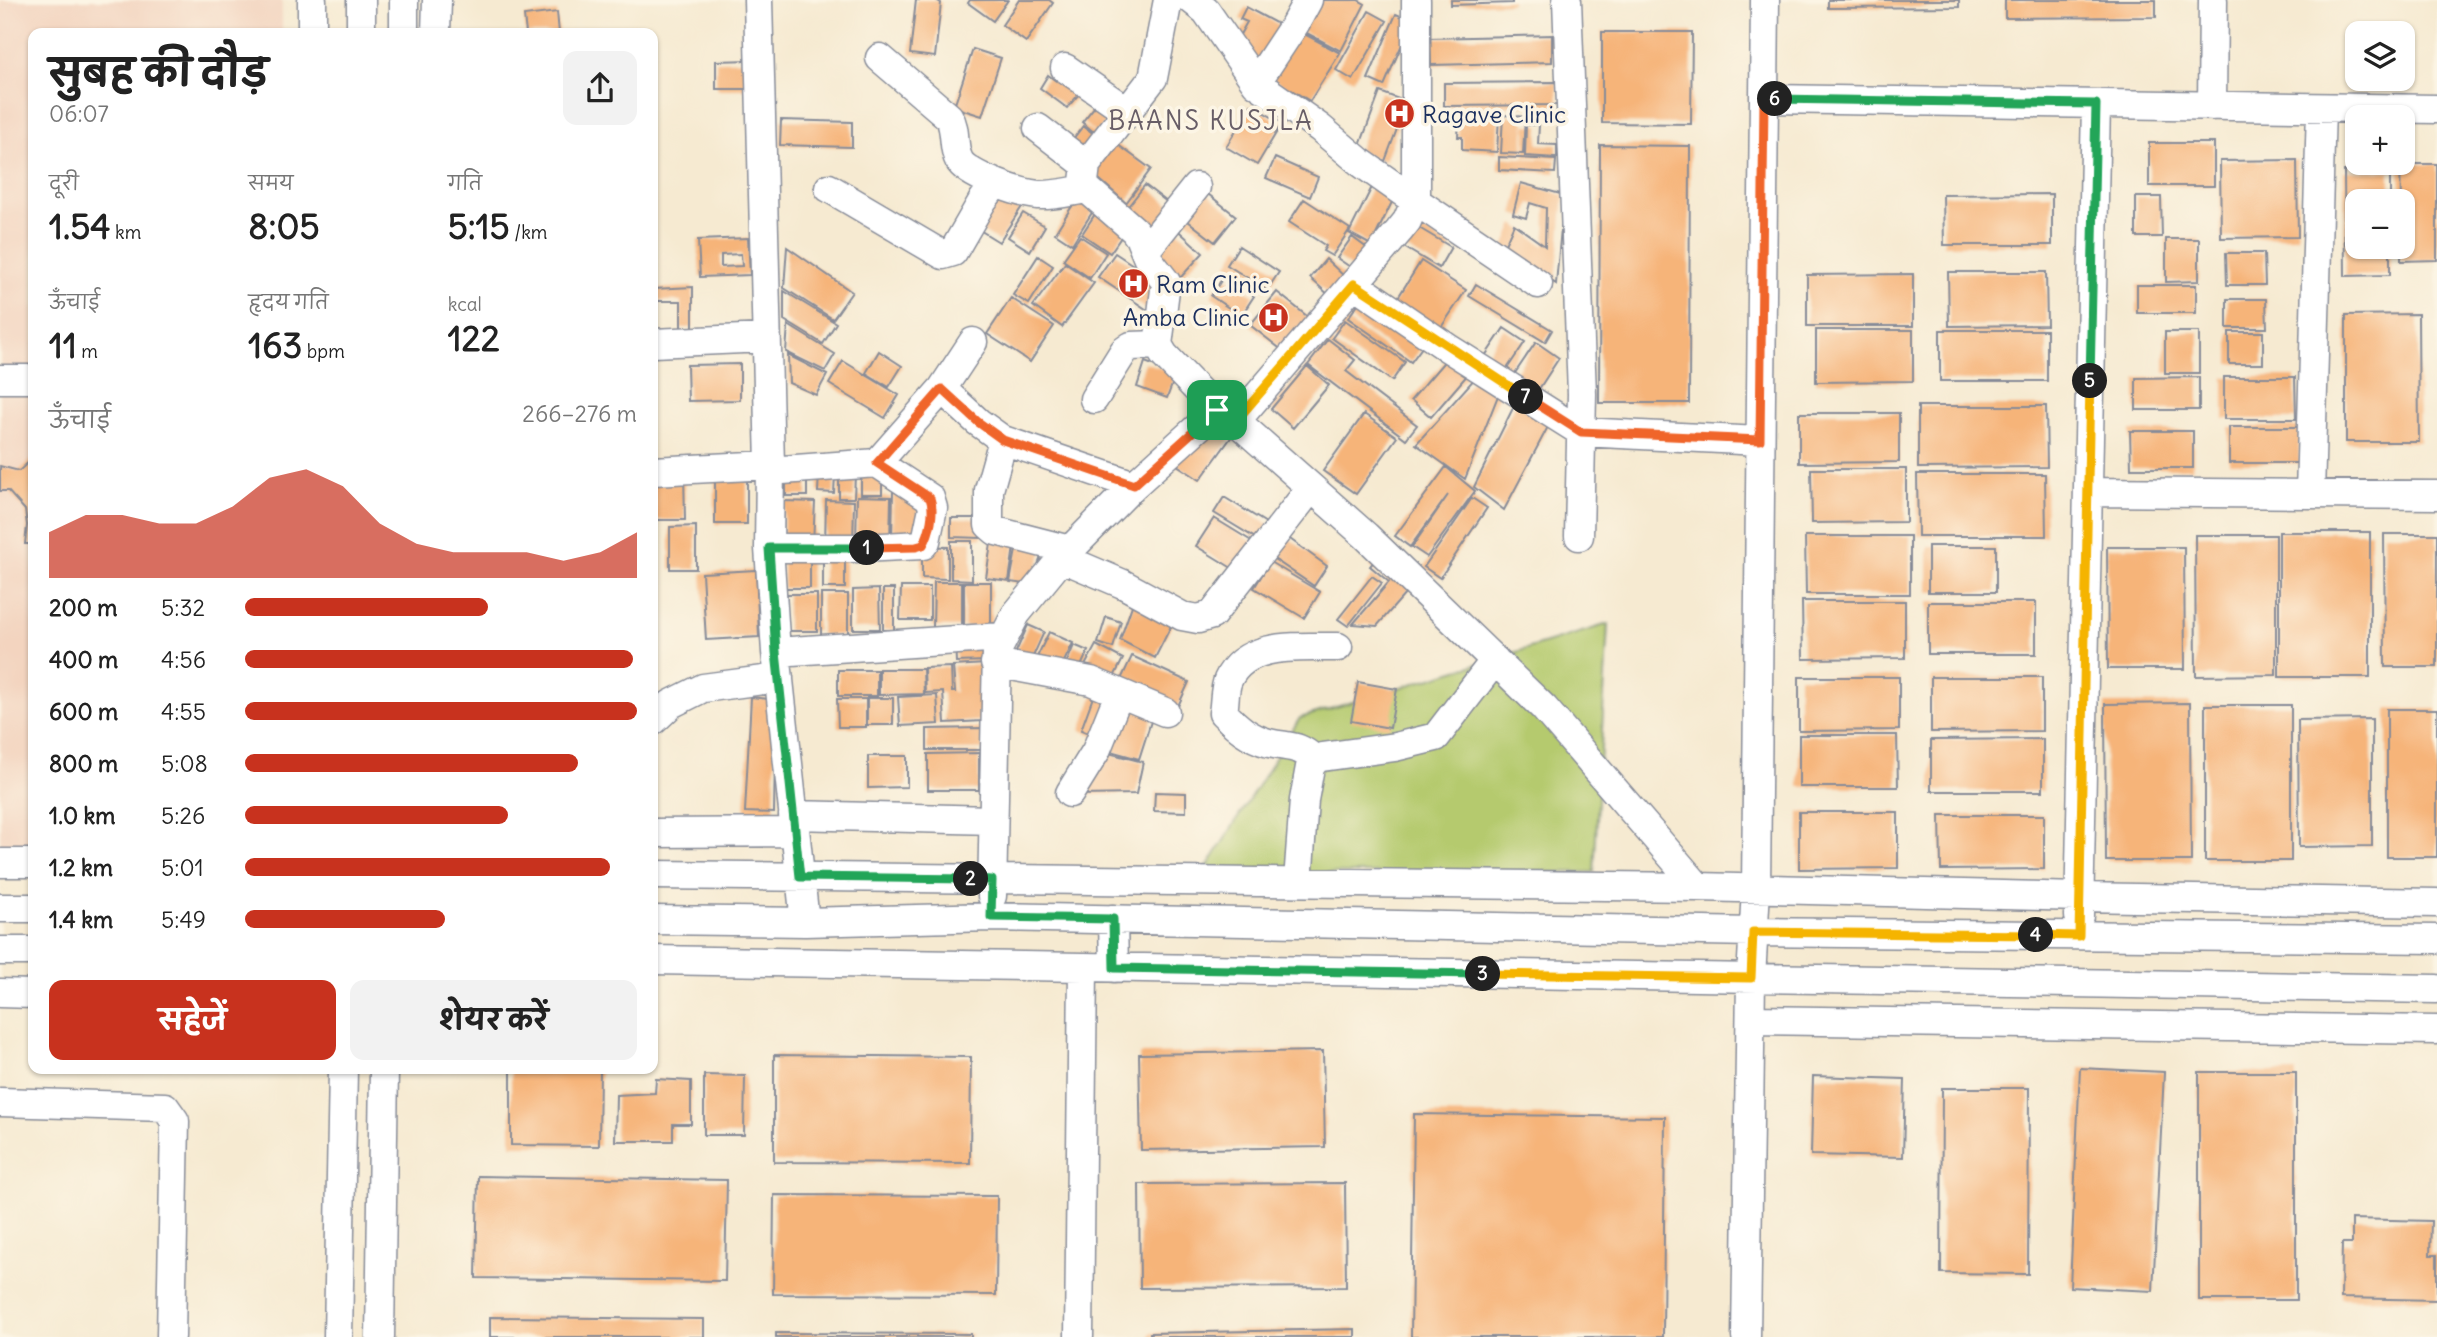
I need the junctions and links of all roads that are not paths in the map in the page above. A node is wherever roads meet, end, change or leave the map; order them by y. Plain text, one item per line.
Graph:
1 (312, 0) edge
2 (361, 0) edge
3 (404, 0) edge
4 (437, 0) edge
5 (758, 0) edge
6 (1168, 0) edge
7 (1192, 0) edge
8 (1308, 0) edge
9 (1416, 0) edge
10 (1567, 0) edge
11 (1765, 0) edge
12 (2213, 0) edge
13 (312, 28) edge
14 (361, 28) edge
15 (404, 28) edge
16 (436, 28) edge
17 (880, 58) dead end
18 (1065, 68) dead end
19 (1256, 83) junction
20 (1764, 99) junction
21 (2096, 104) junction
22 (2212, 106) junction
23 (2321, 108) junction
24 (2437, 110) edge
25 (1127, 111) junction
26 (1038, 128) dead end
27 (1087, 177) junction
28 (996, 183) junction
29 (1196, 187) dead end
30 (829, 188) dead end
31 (1416, 200) junction
32 (1145, 251) junction
33 (1354, 284) junction
34 (1538, 285) dead end
35 (766, 338) junction
36 (972, 342) dead end
37 (658, 343) edge
38 (1158, 345) junction
39 (0, 379) edge
40 (28, 379) edge
41 (942, 389) junction
42 (1094, 399) dead end
43 (1226, 415) junction
44 (1581, 432) junction
45 (1003, 440) junction
46 (1760, 440) junction
47 (877, 463) junction
48 (769, 468) junction
49 (658, 471) edge
50 (1134, 485) junction
51 (1311, 488) junction
52 (2088, 492) junction
53 (2310, 494) junction
54 (2437, 495) edge
55 (1578, 536) dead end
56 (769, 548) junction
57 (1066, 554) junction
58 (1338, 647) dead end
59 (999, 650) junction
60 (1495, 660) junction
61 (778, 665) junction
62 (1119, 694) junction
63 (1165, 712) dead end
64 (658, 716) edge
65 (1315, 760) junction
66 (1069, 793) dead end
67 (993, 820) junction
68 (794, 823) junction
69 (658, 833) edge
70 (0, 863) edge
71 (28, 863) edge
72 (658, 875) edge
73 (800, 877) junction
74 (992, 880) junction
75 (1298, 883) junction
76 (1698, 887) junction
77 (1755, 889) junction
78 (2079, 897) junction
79 (2437, 903) edge
80 (0, 908) edge
81 (28, 908) edge
82 (991, 917) junction
83 (1113, 919) junction
84 (658, 920) edge
85 (805, 922) junction
86 (1753, 932) junction
87 (2079, 936) junction
88 (2437, 939) edge
89 (0, 951) edge
90 (28, 951) edge
91 (658, 960) edge
92 (1083, 967) junction
93 (1114, 968) junction
94 (1751, 978) junction
95 (2437, 989) edge
96 (0, 993) edge
97 (28, 994) edge
98 (1751, 1020) junction
99 (2437, 1030) edge
100 (343, 1074) edge
101 (384, 1074) edge
102 (0, 1102) edge
103 (171, 1337) edge
104 (338, 1337) edge
105 (380, 1337) edge
106 (1079, 1337) edge
107 (1746, 1337) edge

1 - 13 street
2 - 14 street
3 - 15 street
4 - 16 street
5 - 35 street
6 - 25 street
7 - 19 street
8 - 19 street
9 - 31 street
10 - 44 street
11 - 20 street
12 - 22 street
17 - 28 street
18 - 25 street
19 - 31 street
20 - 21 street
20 - 46 street
21 - 22 street
21 - 52 street
22 - 23 street
23 - 24 street
23 - 53 street
25 - 27 street
26 - 27 street
27 - 28 street
27 - 32 street
28 - 30 street
29 - 32 street
31 - 33 street
31 - 34 street
32 - 38 street
33 - 43 street
33 - 44 street
35 - 37 street
35 - 48 street
36 - 41 street
38 - 42 street
38 - 43 street
39 - 40 street
41 - 45 street
41 - 47 street
43 - 50 street
43 - 51 street
44 - 46 street
44 - 55 street
45 - 50 street
45 - 57 street
46 - 77 street
47 - 48 street
47 - 56 street
48 - 49 street
48 - 56 street
50 - 57 street
51 - 57 street
51 - 60 street
52 - 53 street
52 - 78 street
53 - 54 street
56 - 61 street
57 - 59 street
58 - 65 street
59 - 61 street
59 - 62 street
59 - 67 street
60 - 65 street
60 - 76 street
61 - 64 street
61 - 68 street
62 - 63 street
62 - 66 street
65 - 75 street
67 - 68 street
67 - 74 street
68 - 69 street
68 - 73 street
70 - 71 street
72 - 73 street
73 - 74 street
73 - 85 street
74 - 75 street
74 - 82 street
75 - 76 street
76 - 77 street
77 - 78 street
77 - 86 street
78 - 79 street
78 - 87 street
80 - 81 street
82 - 83 street
82 - 85 street
83 - 86 street
83 - 93 street
84 - 85 street
86 - 87 street
86 - 94 street
87 - 88 street
89 - 90 street
91 - 92 street
92 - 93 street
92 - 106 street
93 - 94 street
94 - 95 street
94 - 98 street
96 - 97 street
98 - 99 street
98 - 107 street
100 - 104 street
101 - 105 street
102 - 103 street

